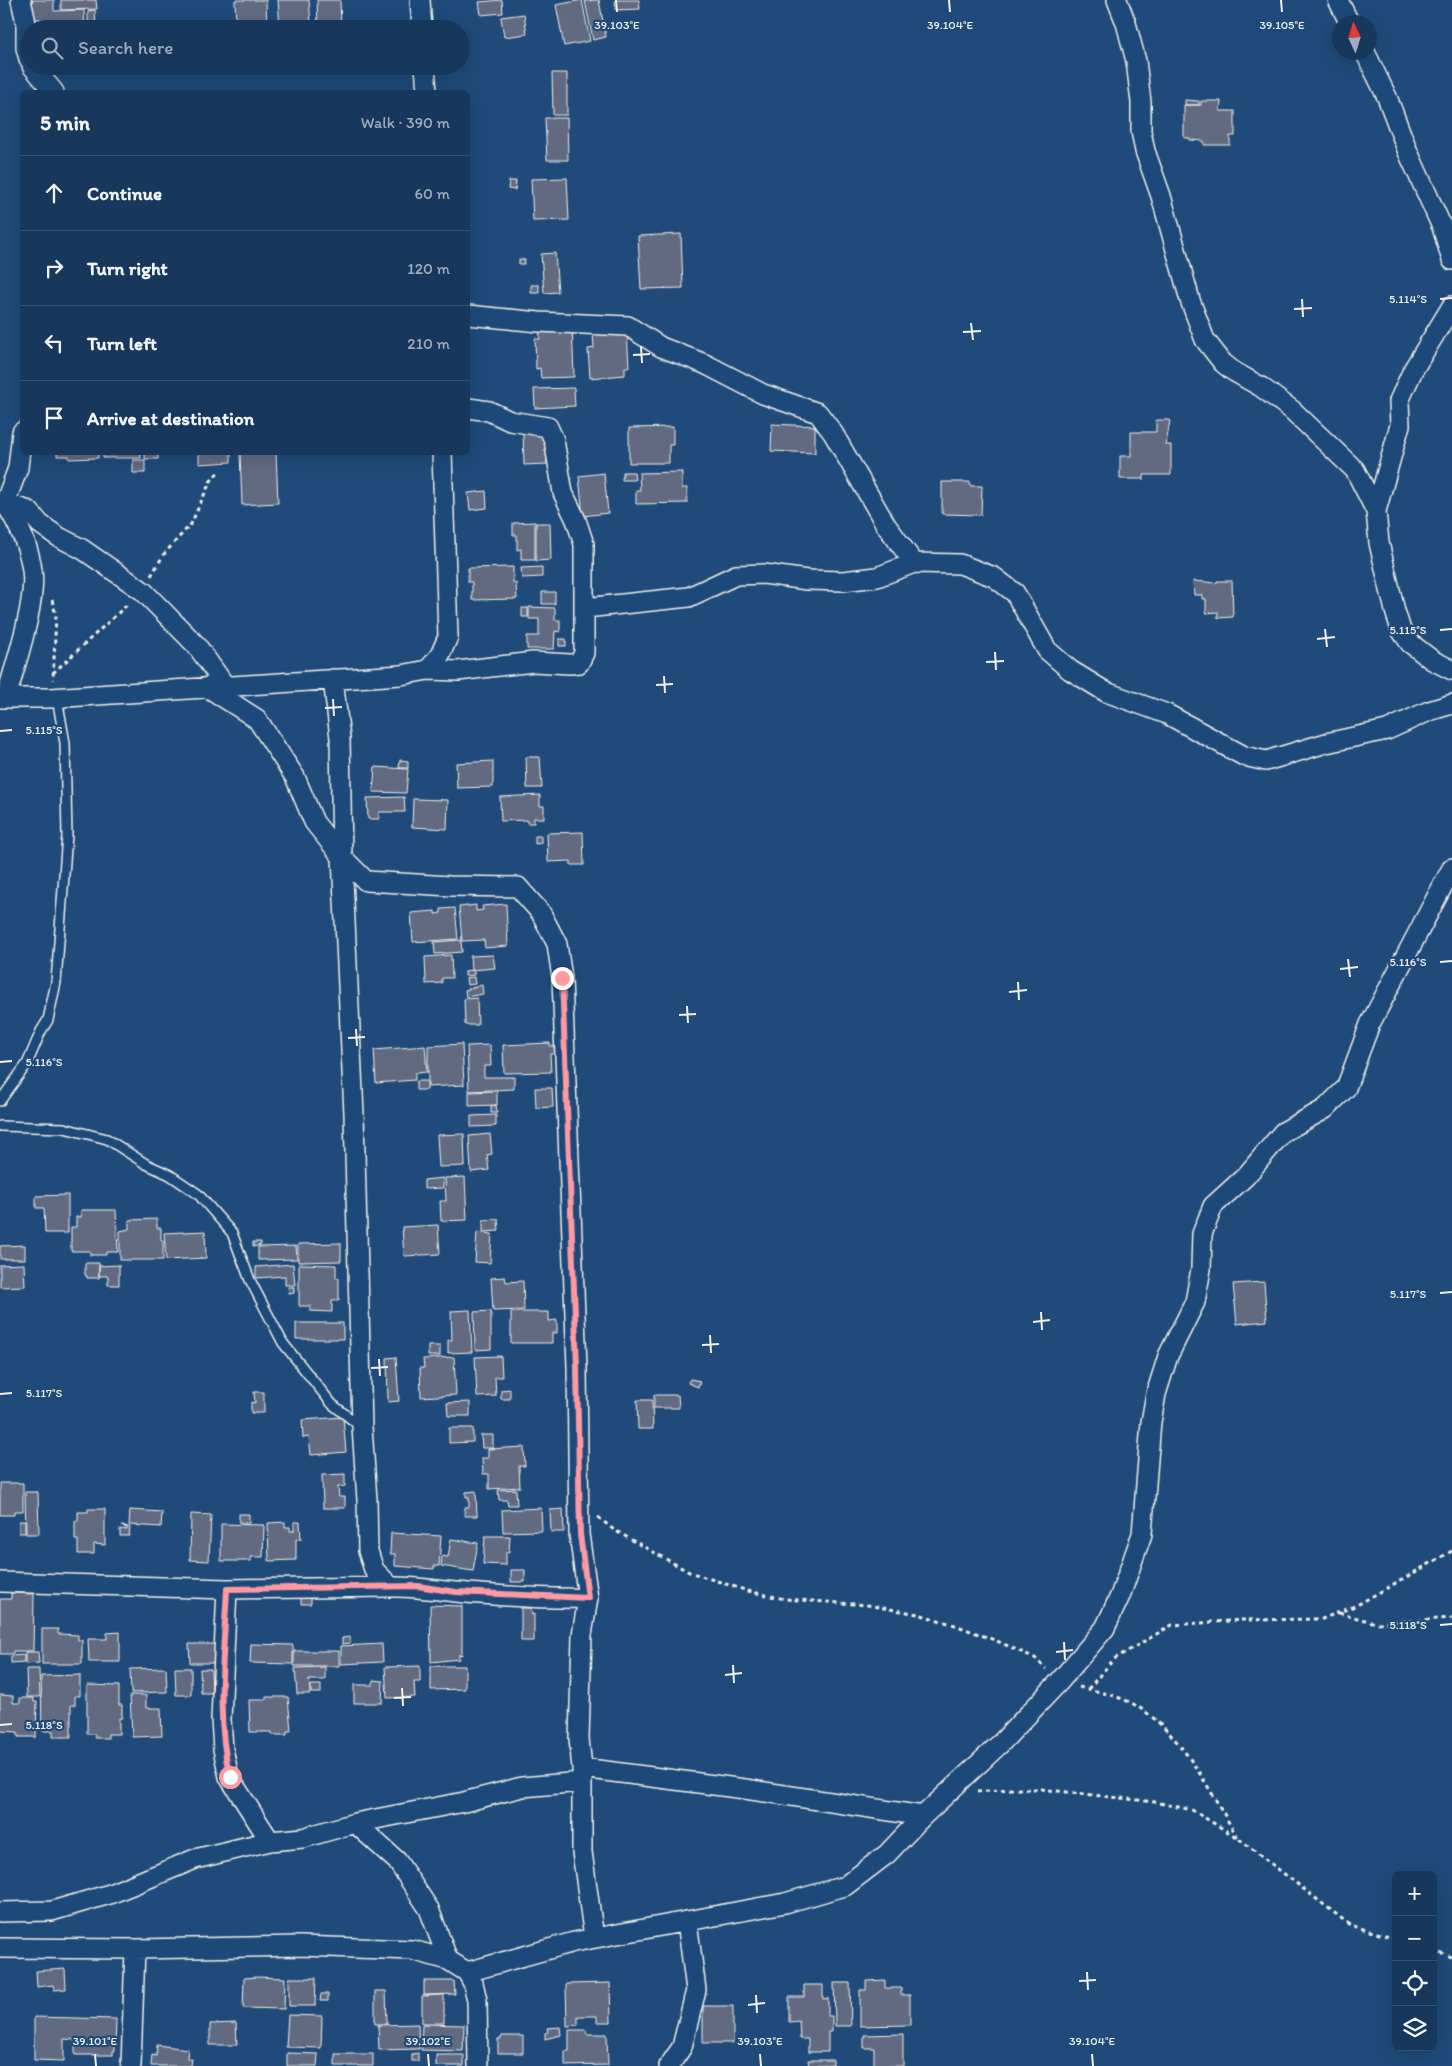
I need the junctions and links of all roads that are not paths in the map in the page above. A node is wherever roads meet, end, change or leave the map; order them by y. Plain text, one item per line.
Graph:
1 (21, 0) edge
2 (420, 0) edge
3 (1116, 0) edge
4 (1338, 0) edge
5 (1346, 15) edge
6 (25, 20) edge
7 (421, 20) edge
8 (1369, 60) edge
9 (40, 75) edge
10 (426, 75) edge
11 (52, 90) edge
12 (427, 90) edge
13 (1452, 260) edge
14 (1452, 306) edge
15 (470, 315) edge
16 (470, 408) edge
17 (20, 450) edge
18 (442, 455) edge
19 (5, 503) junction
20 (1376, 511) junction
21 (914, 563) junction
22 (585, 608) junction
23 (428, 670) junction
24 (1452, 670) edge
25 (332, 679) junction
26 (207, 687) junction
27 (226, 687) junction
28 (3, 698) edge
29 (54, 698) junction
30 (1452, 704) edge
31 (342, 857) junction
32 (1452, 868) edge
33 (0, 1101) edge
34 (0, 1126) edge
35 (362, 1427) junction
36 (0, 1582) edge
37 (391, 1587) junction
38 (227, 1589) junction
39 (588, 1598) junction
40 (582, 1775) junction
41 (923, 1816) junction
42 (355, 1823) junction
43 (270, 1841) junction
44 (0, 1912) edge
45 (687, 1921) junction
46 (594, 1938) junction
47 (0, 1948) edge
48 (134, 1949) junction
49 (448, 1960) junction
50 (467, 1972) junction
51 (131, 2066) edge
52 (478, 2066) edge
53 (670, 2066) edge

1 - 6 street
2 - 7 street
3 - 20 street
4 - 5 street
8 - 13 street
9 - 11 street
10 - 12 street
14 - 20 street
15 - 21 street
16 - 22 street
17 - 19 street
18 - 23 street
19 - 27 street
19 - 28 street
20 - 24 street
21 - 22 street
21 - 30 street
22 - 23 street
23 - 25 street
25 - 27 street
25 - 31 street
26 - 27 street
26 - 29 street
26 - 31 street
28 - 29 street
29 - 33 lane
31 - 35 street
31 - 39 street
32 - 41 street
34 - 35 lane
35 - 37 street
36 - 38 street
37 - 38 street
37 - 39 street
38 - 43 street
39 - 40 street
40 - 41 street
40 - 42 street
40 - 46 street
41 - 45 street
42 - 43 street
42 - 49 street
43 - 44 street
45 - 46 street
45 - 53 street
46 - 50 street
47 - 48 street
48 - 49 street
48 - 51 street
49 - 50 street
50 - 52 street

